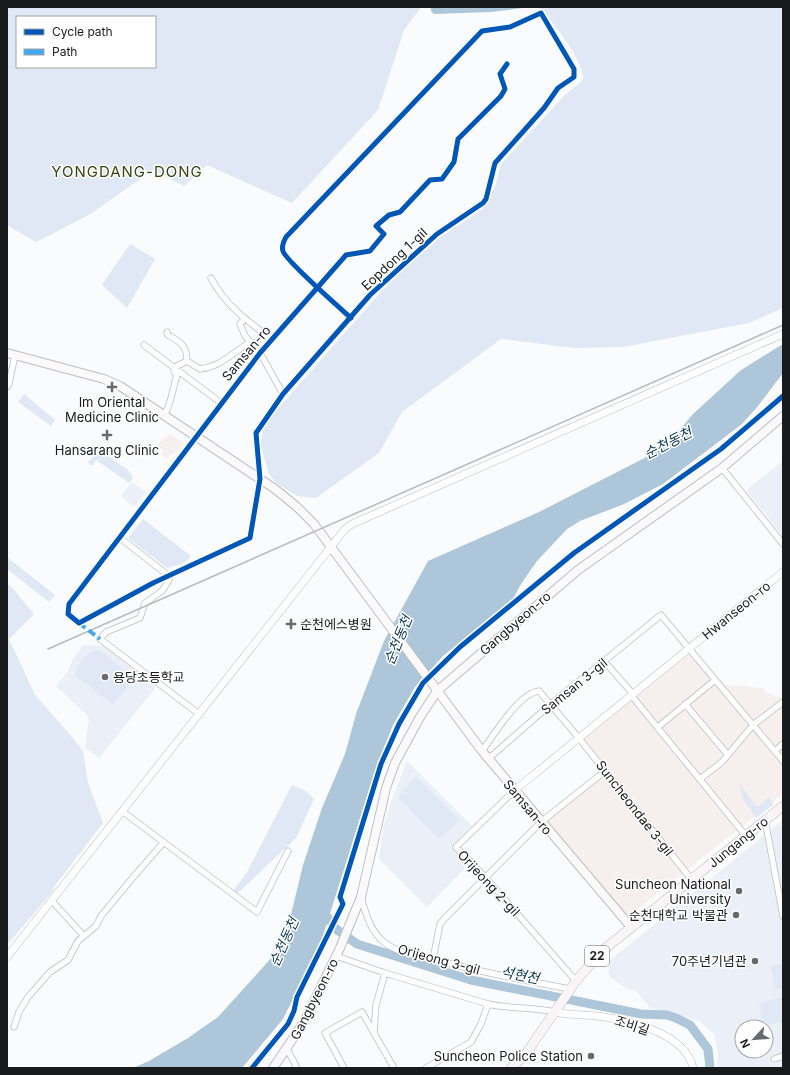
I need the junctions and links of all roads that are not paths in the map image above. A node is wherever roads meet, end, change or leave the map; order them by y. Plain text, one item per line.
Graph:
1 (506, 64) dead end
2 (211, 278) dead end
3 (317, 287) junction
4 (245, 318) junction
5 (351, 318) junction
6 (167, 332) dead end
7 (783, 334) edge
8 (272, 339) junction
9 (251, 342) junction
10 (144, 345) dead end
11 (260, 353) junction
12 (11, 354) edge
13 (187, 361) junction
14 (174, 368) junction
15 (7, 387) edge
16 (283, 394) junction
17 (221, 403) junction
18 (164, 415) junction
19 (783, 416) edge
20 (197, 436) junction
21 (722, 468) junction
22 (260, 479) junction
23 (119, 537) junction
24 (783, 544) edge
25 (332, 548) junction
26 (783, 572) edge
27 (168, 576) junction
28 (661, 615) joint
29 (688, 648) junction
30 (604, 661) junction
31 (715, 680) junction
32 (437, 691) junction
33 (632, 695) junction
34 (783, 702) edge
35 (550, 704) junction
36 (685, 704) junction
37 (199, 714) junction
38 (753, 725) junction
39 (658, 727) junction
40 (578, 737) junction
41 (783, 744) edge
42 (482, 751) junction
43 (775, 751) junction
44 (728, 755) junction
45 (488, 759) junction
46 (783, 761) edge
47 (605, 770) junction
48 (700, 779) junction
49 (514, 790) junction
50 (783, 806) edge
51 (122, 811) junction
52 (765, 820) junction
53 (541, 822) junction
54 (746, 836) junction
55 (163, 843) junction
56 (288, 851) dead end
57 (486, 878) junction
58 (692, 880) junction
59 (361, 897) junction
60 (52, 901) junction
61 (783, 916) edge
62 (631, 927) junction
63 (83, 935) junction
64 (338, 952) junction
65 (7, 957) edge
66 (433, 959) junction
67 (385, 973) junction
68 (576, 981) junction
69 (569, 990) junction
70 (488, 1004) junction
71 (557, 1009) junction
72 (14, 1027) dead end
73 (374, 1032) junction
74 (287, 1049) junction
75 (783, 1056) edge
76 (774, 1059) dead end
77 (272, 1068) edge
78 (297, 1068) edge
79 (344, 1068) edge
80 (394, 1068) edge
81 (426, 1068) edge
82 (511, 1068) edge
83 (693, 1068) edge

1 - 3 street, Samsan-ro
2 - 4 street
3 - 5 street
3 - 5 street, Eopdong 1-gil
3 - 8 street, Samsan-ro
4 - 8 street
4 - 9 street
5 - 16 street, Eopdong 1-gil
6 - 13 street
7 - 25 street
8 - 11 street, Samsan-ro
9 - 11 street
9 - 13 street
10 - 14 street
11 - 16 street
11 - 17 street, Samsan-ro
12 - 15 street
12 - 18 main road
13 - 14 street
14 - 17 street
14 - 18 street
16 - 22 street, Eopdong 1-gil
17 - 20 street, Samsan-ro
18 - 20 main road
19 - 21 main road, Gangbyeon-ro
20 - 22 main road
20 - 23 street, Samsan-ro
21 - 24 street
21 - 32 main road, Gangbyeon-ro
22 - 25 main road
22 - 27 street, Eopdong 1-gil
23 - 27 street
23 - 27 street, Samsan-ro
25 - 32 main road, Samsan-ro
25 - 37 street
26 - 29 street, Hwanseon-ro
27 - 37 street
28 - 29 street, Hwanseon-ro
28 - 30 street, Samsan 3-gil
29 - 31 street
29 - 33 street, Hwanseon-ro
30 - 33 street
30 - 35 street, Samsan 3-gil
31 - 36 street
31 - 38 street
32 - 42 main road, Samsan-ro
32 - 59 main road, Gangbyeon-ro
33 - 39 street
33 - 40 street, Hwanseon-ro
34 - 38 street
35 - 40 street
35 - 42 street
35 - 45 street, Samsan 3-gil
36 - 39 street
36 - 44 street
37 - 51 street
38 - 43 street
38 - 44 street
39 - 48 street
40 - 47 street, Suncheondae 3-gil
40 - 49 street, Hwanseon-ro
41 - 43 street
42 - 45 main road, Samsan-ro
43 - 46 street
44 - 48 street
45 - 49 main road, Samsan-ro
47 - 53 street
47 - 58 street, Suncheondae 3-gil
48 - 54 street
49 - 53 main road, Samsan-ro
49 - 57 street, Orijeong 2-gil
50 - 52 main road, Jungang-ro / 22
51 - 55 street
51 - 60 street
52 - 54 main road, Jungang-ro / 22
52 - 61 street
53 - 57 street
53 - 62 main road, Samsan-ro
54 - 58 main road, Jungang-ro / 22
55 - 56 street
55 - 63 street
57 - 66 street
57 - 68 street, Orijeong 2-gil
58 - 62 main road, Jungang-ro / 22
59 - 64 main road, Gangbyeon-ro
59 - 66 street, Orijeong 3-gil
60 - 63 street
60 - 65 street
62 - 68 main road, Jungang-ro / 22
63 - 72 street
64 - 67 street
64 - 74 main road, Gangbyeon-ro
66 - 69 street, Orijeong 3-gil
67 - 70 street
67 - 73 street
68 - 69 main road, Jungang-ro / 22
69 - 71 main road, 22
70 - 71 street
70 - 81 street
71 - 82 main road, 22
71 - 83 street, 조비길
73 - 79 street
73 - 80 street
74 - 77 main road, Gangbyeon-ro
74 - 78 street
75 - 76 street

